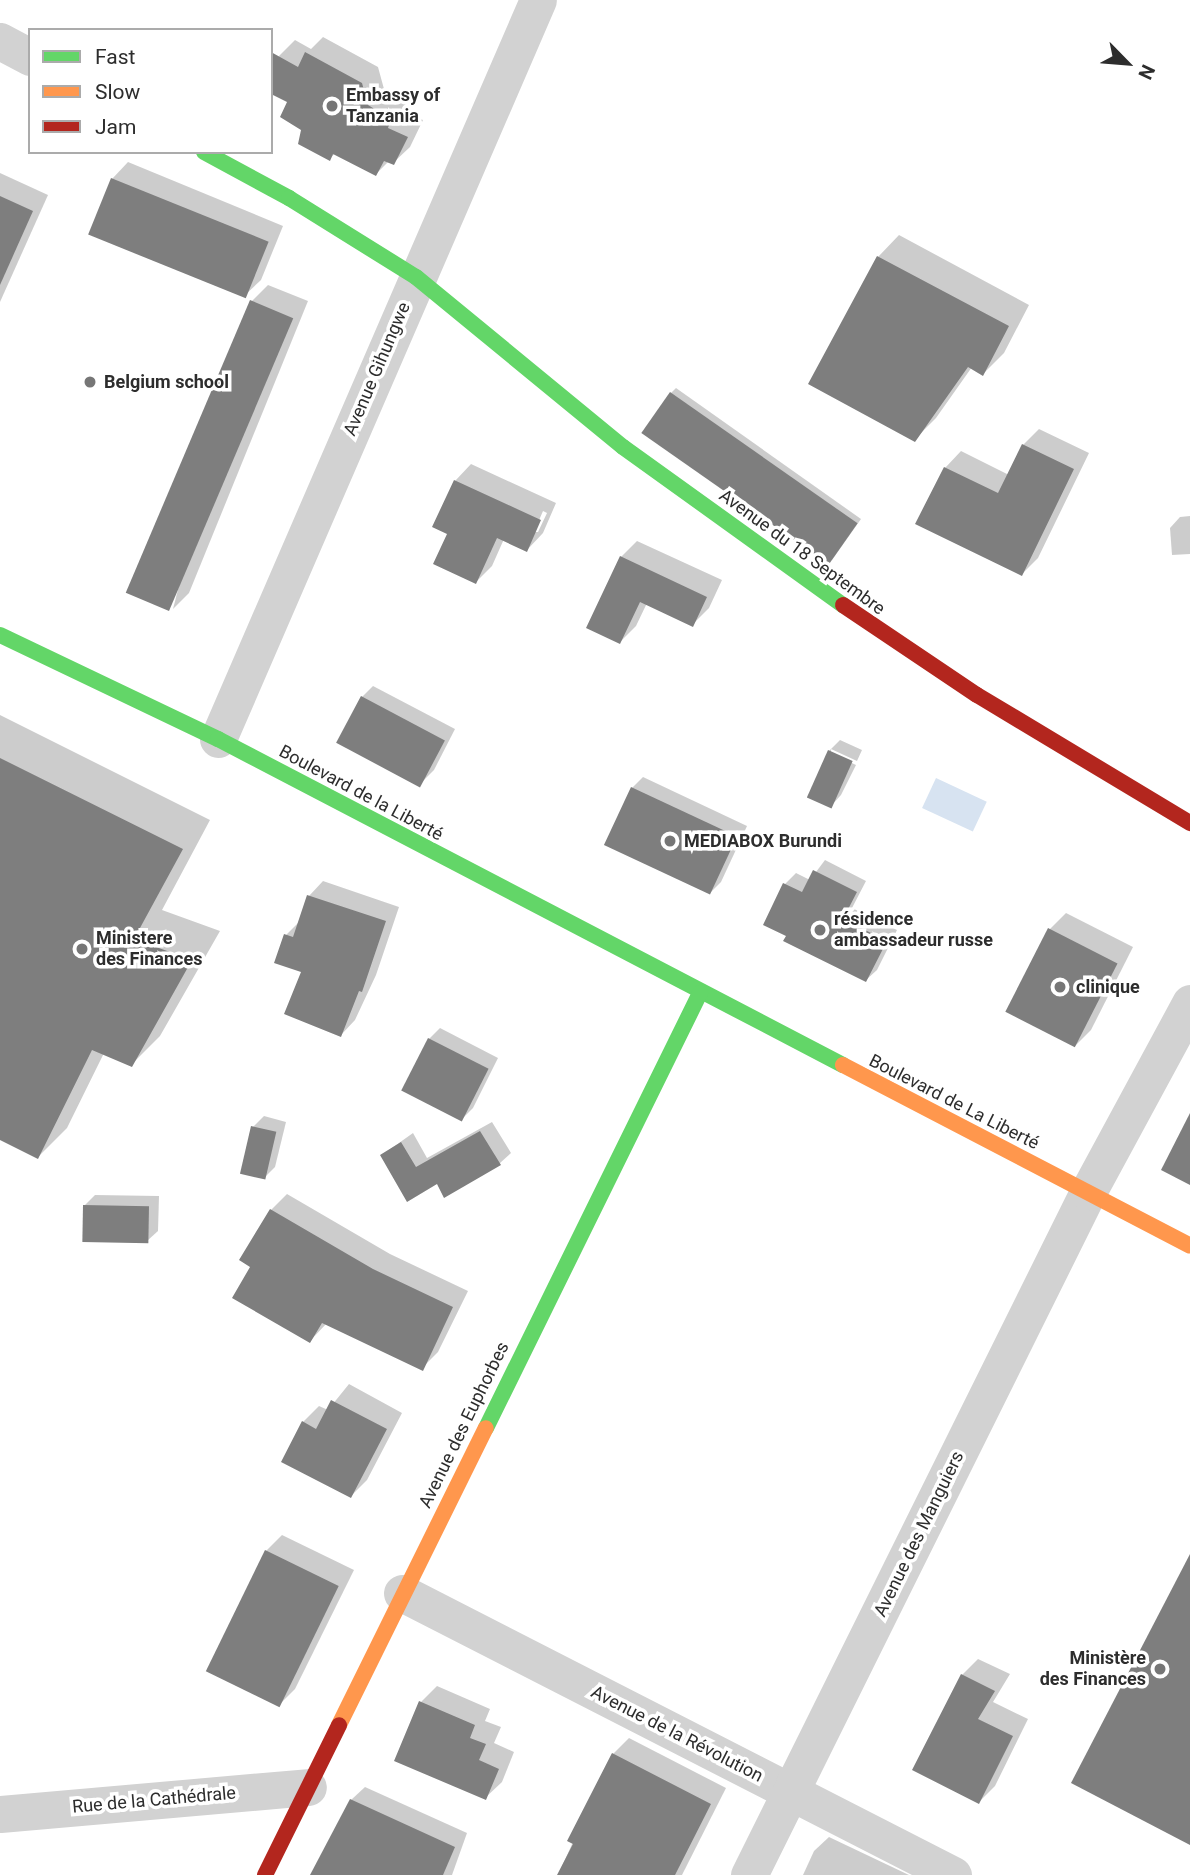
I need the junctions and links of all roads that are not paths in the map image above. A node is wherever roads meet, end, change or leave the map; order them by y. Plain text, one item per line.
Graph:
1 (538, 0) edge
2 (0, 41) edge
3 (28, 56) edge
4 (208, 154) edge
5 (416, 277) junction
6 (0, 635) edge
7 (218, 739) junction
8 (1190, 823) edge
9 (700, 993) junction
10 (1190, 1003) edge
11 (1088, 1192) junction
12 (1190, 1247) edge
13 (402, 1593) junction
14 (308, 1787) junction
15 (789, 1792) junction
16 (0, 1814) edge
17 (265, 1875) edge
18 (749, 1875) edge
19 (953, 1875) edge

1 - 5 street, Avenue Gihungwe
2 - 3 street
4 - 5 main road, Avenue du 18 Septembre
5 - 7 street, Avenue Gihungwe
5 - 8 main road, Avenue du 18 Septembre
6 - 7 main road, Boulevard de la Liberté
7 - 9 main road, Boulevard de la Liberté
9 - 11 main road, Boulevard de La Liberté
9 - 13 main road, Avenue des Euphorbes
10 - 11 street, Avenue des Manguiers
11 - 12 main road, Boulevard de La Liberté
11 - 15 street, Avenue des Manguiers
13 - 14 main road, Avenue des Euphorbes
13 - 15 street, Avenue de la Révolution
14 - 16 street, Rue de la Cathédrale
14 - 17 main road, Avenue des Euphorbes
15 - 18 street, Avenue des Manguiers
15 - 19 street, Avenue de la Révolution

